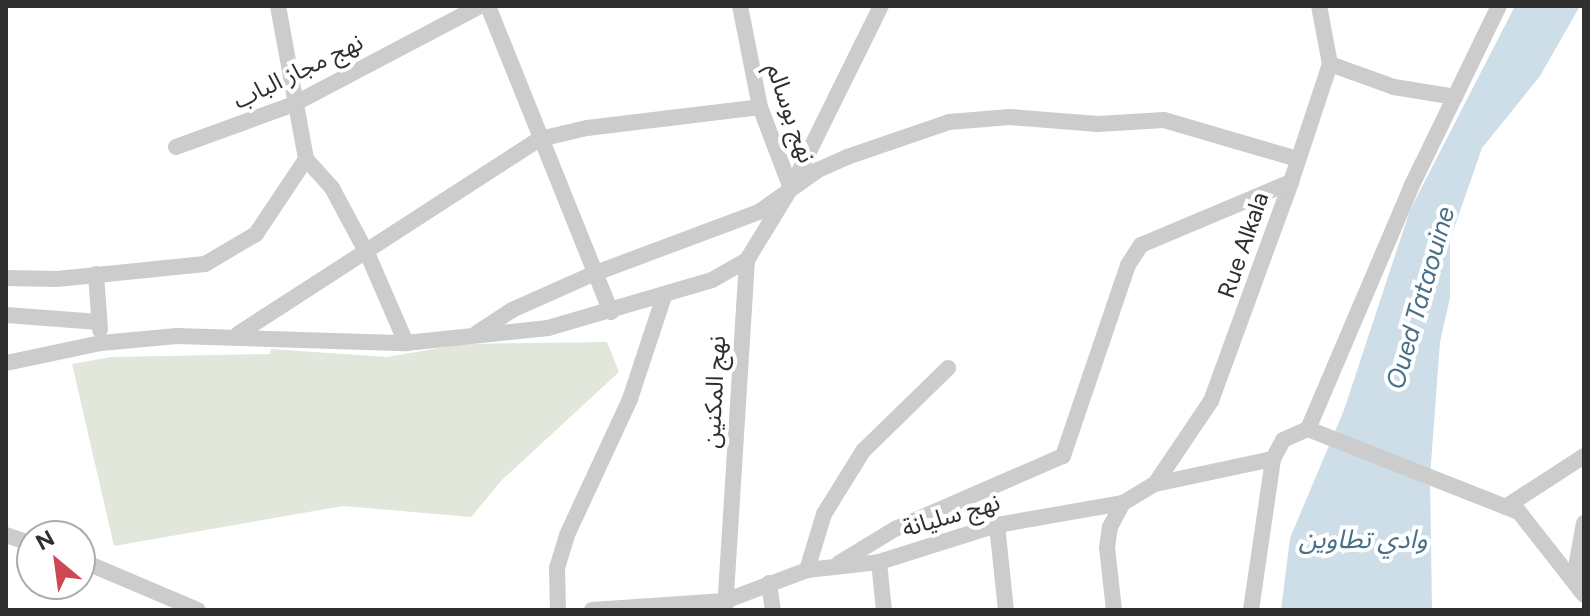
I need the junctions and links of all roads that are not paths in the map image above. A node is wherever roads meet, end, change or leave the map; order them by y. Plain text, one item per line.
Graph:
1 (278, 6) edge
2 (480, 6) edge
3 (488, 6) edge
4 (740, 6) edge
5 (881, 6) edge
6 (1319, 6) edge
7 (1499, 6) edge
8 (1330, 64) junction
9 (1455, 97) junction
10 (294, 104) junction
11 (760, 107) junction
12 (540, 139) junction
13 (176, 147) dead end
14 (306, 159) junction
15 (1297, 159) junction
16 (1291, 182) junction
17 (791, 188) junction
18 (365, 250) junction
19 (747, 260) junction
20 (96, 274) junction
21 (593, 274) junction
22 (6, 278) edge
23 (664, 296) junction
24 (611, 312) junction
25 (6, 315) edge
26 (99, 322) junction
27 (477, 333) junction
28 (236, 335) junction
29 (101, 343) junction
30 (406, 343) junction
31 (6, 363) edge
32 (948, 368) dead end
33 (1312, 430) junction
34 (1584, 456) edge
35 (1273, 459) junction
36 (1155, 484) junction
37 (1123, 503) junction
38 (1507, 506) junction
39 (1584, 523) edge
40 (997, 525) junction
41 (879, 562) junction
42 (838, 564) junction
43 (96, 567) edge
44 (807, 570) junction
45 (1574, 578) junction
46 (769, 583) junction
47 (1584, 595) edge
48 (725, 606) edge
49 (198, 610) edge
50 (558, 610) edge
51 (592, 610) edge
52 (773, 610) edge
53 (884, 610) edge
54 (1006, 610) edge
55 (1114, 610) edge
56 (1251, 610) edge

1 - 10 street
2 - 10 street, نهج مجاز الباب
3 - 12 street
4 - 11 street, نهج بوسالم
5 - 17 street, نهج المكنين
6 - 8 street, Rue Alkala
7 - 9 street
8 - 9 street
8 - 15 street, Rue Alkala
9 - 33 street
10 - 13 street, نهج مجاز الباب
10 - 14 street
11 - 12 street
11 - 17 street, نهج بوسالم
12 - 18 street
12 - 21 street
14 - 18 street
14 - 20 street
15 - 16 street, Rue Alkala
15 - 17 street
16 - 36 street, Rue Alkala
16 - 42 street
17 - 19 street, نهج المكنين
17 - 21 street
18 - 28 street
18 - 30 street
19 - 23 street
19 - 48 street, نهج المكنين
20 - 22 street
20 - 26 street
21 - 24 street
21 - 27 street
23 - 24 street
23 - 50 street
24 - 27 street
25 - 26 street
26 - 29 street
27 - 30 street
28 - 29 street
28 - 30 street
29 - 31 street
32 - 44 street
33 - 35 street
33 - 38 street
34 - 38 street
35 - 36 street, نهج سليانة
35 - 56 street
36 - 37 street, نهج سليانة
37 - 40 street, نهج سليانة
37 - 55 street
38 - 45 street
39 - 45 street
40 - 41 street, نهج سليانة
40 - 54 street
41 - 42 street, نهج سليانة
41 - 53 street
42 - 44 street, نهج سليانة
43 - 49 street
44 - 46 street, نهج سليانة
45 - 47 street
46 - 48 street, نهج سليانة
46 - 52 street
48 - 51 street, نهج سليانة

